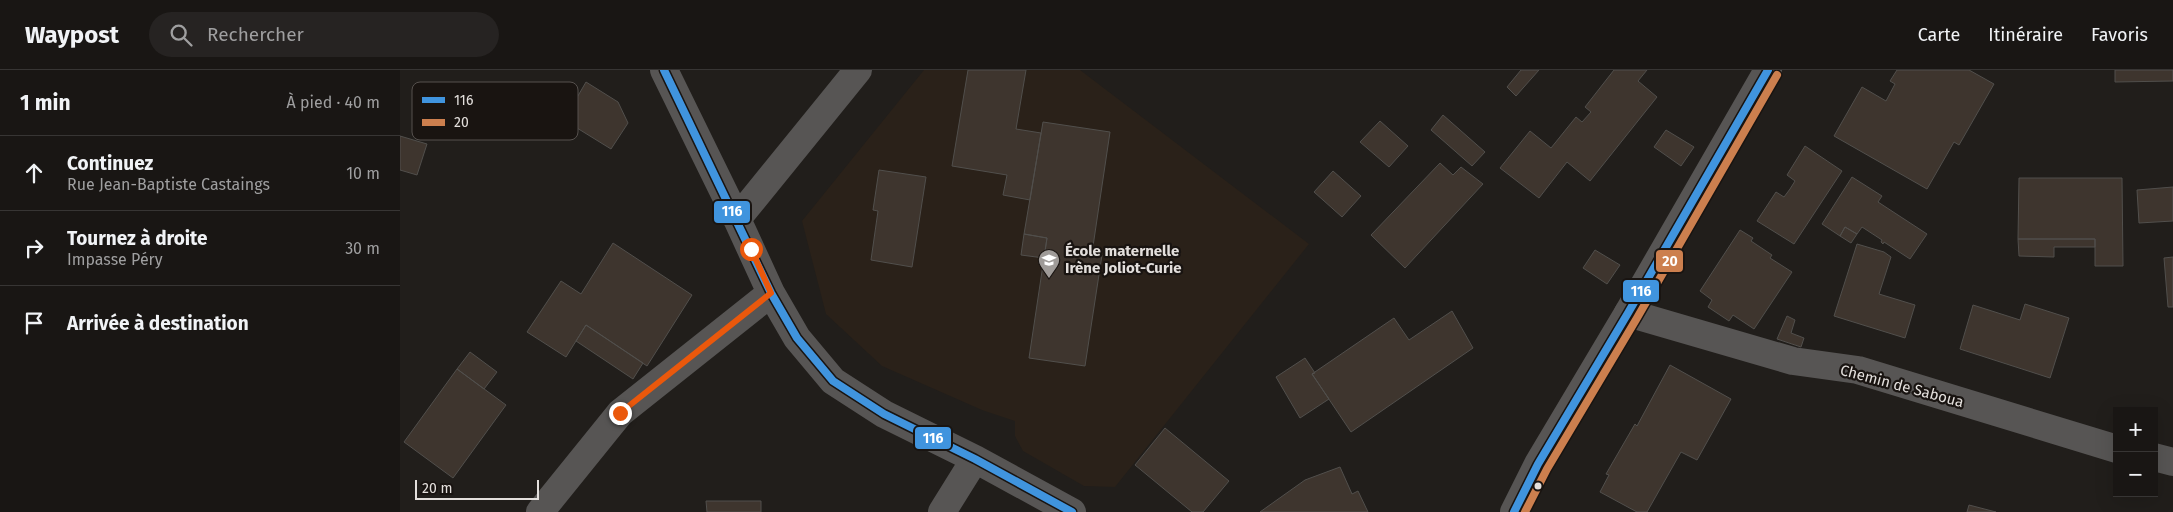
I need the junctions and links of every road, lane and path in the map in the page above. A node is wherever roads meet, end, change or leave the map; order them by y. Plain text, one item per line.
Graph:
1 (664, 70) edge
2 (858, 70) edge
3 (1768, 70) edge
4 (738, 219) junction
5 (771, 293) junction
6 (1628, 313) junction
7 (2113, 448) edge
8 (975, 459) junction
9 (2158, 459) edge
10 (2173, 462) edge
11 (540, 512) edge
12 (942, 512) edge
13 (1072, 512) edge
14 (1514, 512) edge

1 - 4 street
2 - 4 street
3 - 6 street
4 - 5 street
5 - 8 street
5 - 11 street
6 - 7 street, Chemin de Saboua
6 - 14 street
8 - 12 street
8 - 13 street
9 - 10 street

